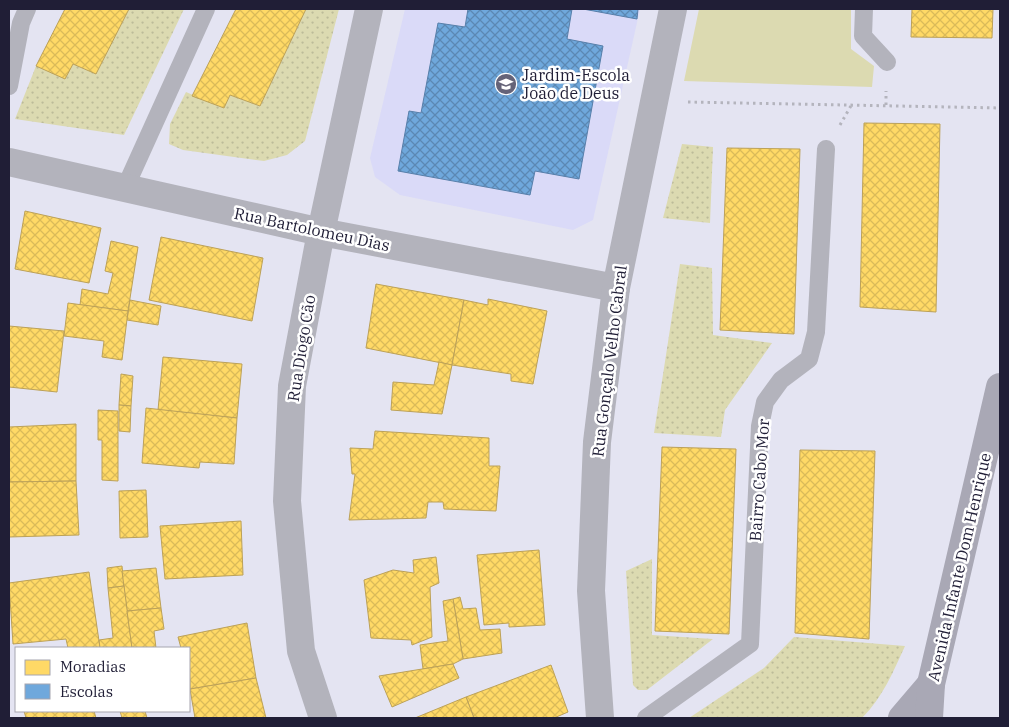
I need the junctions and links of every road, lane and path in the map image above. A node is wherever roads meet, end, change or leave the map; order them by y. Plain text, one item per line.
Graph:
1 (27, 9) edge
2 (206, 9) edge
3 (369, 9) edge
4 (673, 9) edge
5 (864, 9) edge
6 (887, 62) dead end
7 (9, 86) edge
8 (653, 102) junction
9 (1000, 108) edge
10 (826, 149) dead end
11 (9, 162) edge
12 (125, 188) junction
13 (321, 232) junction
14 (616, 288) junction
15 (1000, 388) edge
16 (931, 684) junction
17 (323, 718) edge
18 (600, 718) edge
19 (646, 718) edge
20 (902, 718) edge
21 (928, 718) edge

1 - 7 lane
2 - 12 lane
3 - 13 street, Rua Diogo Cão
4 - 8 street, Rua Gonçalo Velho Cabral
5 - 6 lane
8 - 9 path
8 - 14 street, Rua Gonçalo Velho Cabral
10 - 19 lane, Bairro Cabo Mor
11 - 12 street, Rua Bartolomeu Dias
12 - 13 street, Rua Bartolomeu Dias
13 - 14 street, Rua Bartolomeu Dias
13 - 17 street, Rua Diogo Cão
14 - 18 street, Rua Gonçalo Velho Cabral
15 - 16 main road, Avenida Infante Dom Henrique
16 - 20 main road
16 - 21 main road, Avenida Infante Dom Henrique

